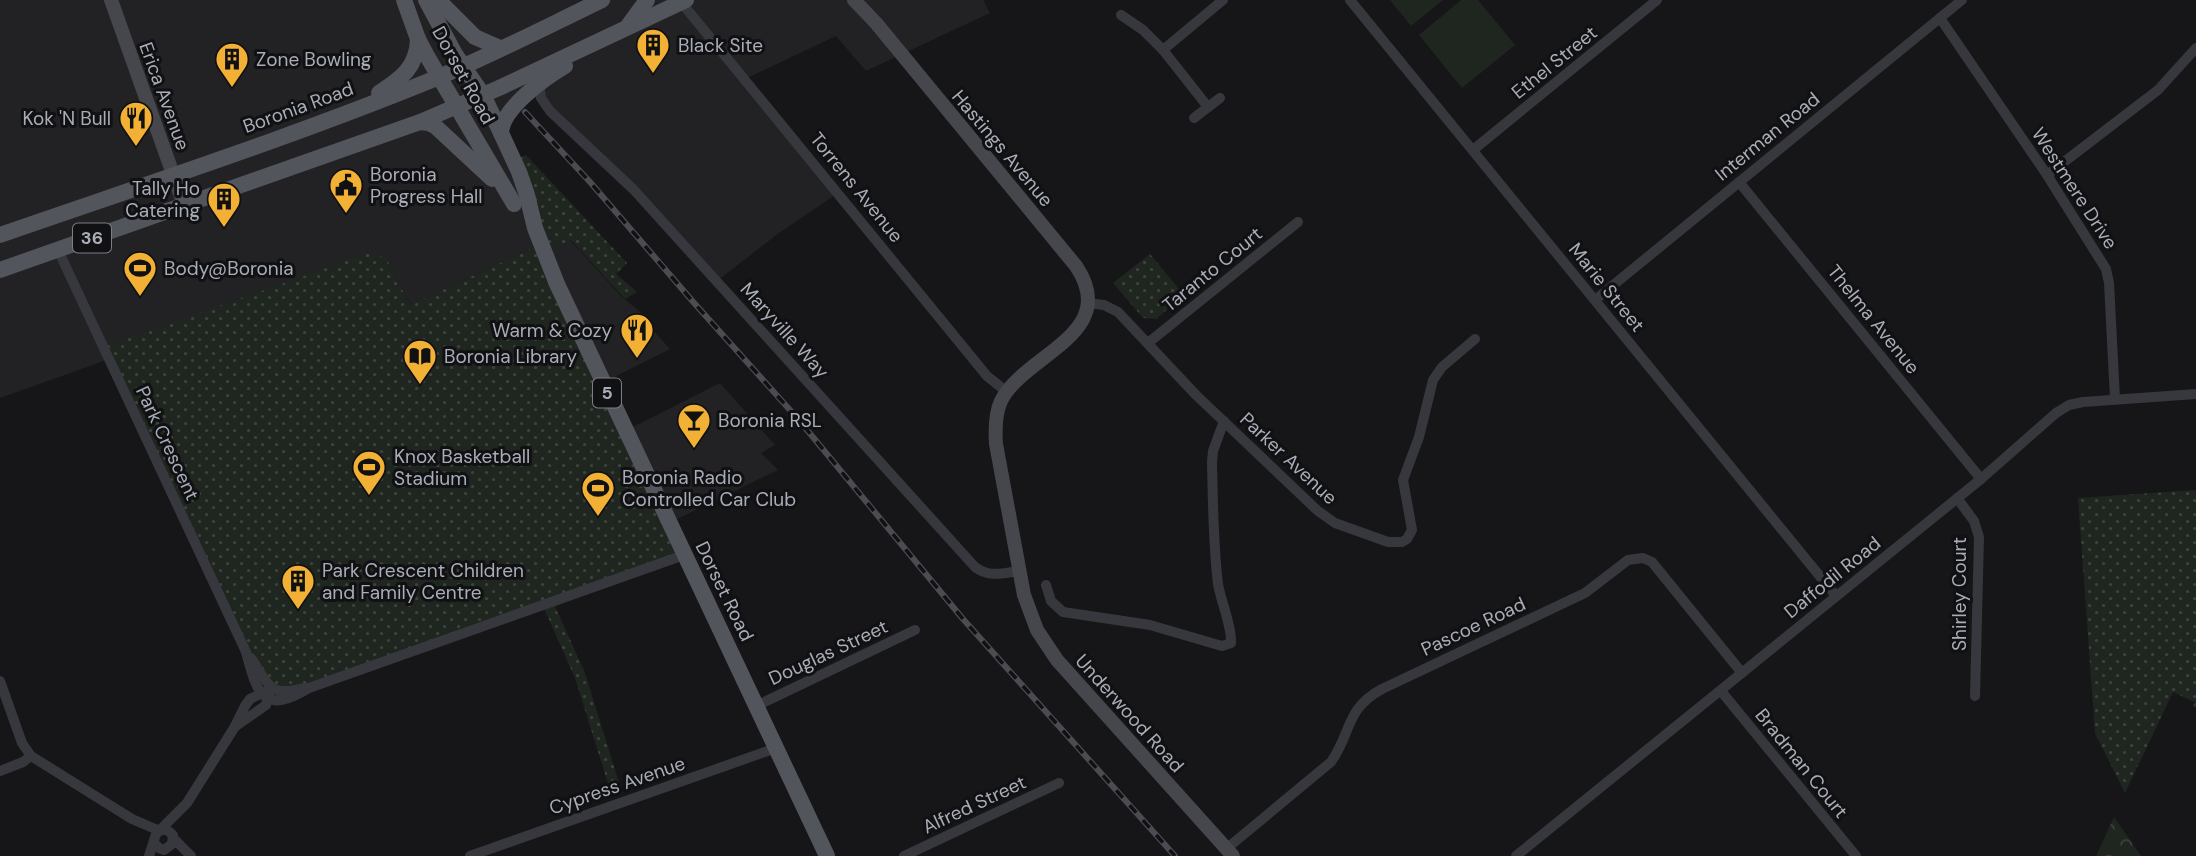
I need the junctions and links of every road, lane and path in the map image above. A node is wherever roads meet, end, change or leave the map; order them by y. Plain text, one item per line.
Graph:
1 (111, 0) edge
2 (404, 0) edge
3 (426, 0) edge
4 (438, 0) edge
5 (602, 0) edge
6 (647, 0) edge
7 (854, 0) edge
8 (869, 0) edge
9 (1223, 0) edge
10 (1350, 0) edge
11 (1657, 0) edge
12 (1962, 0) edge
13 (683, 1) edge
14 (1121, 15) dead end
15 (1940, 18) junction
16 (876, 23) junction
17 (627, 28) junction
18 (418, 39) junction
19 (598, 42) junction
20 (500, 48) junction
21 (2196, 48) edge
22 (1163, 50) junction
23 (463, 66) junction
24 (439, 76) junction
25 (539, 84) junction
26 (483, 95) junction
27 (1220, 98) dead end
28 (457, 107) junction
29 (1208, 107) junction
30 (347, 112) junction
31 (1194, 118) dead end
32 (420, 122) junction
33 (501, 132) junction
34 (1473, 150) junction
35 (173, 175) junction
36 (2047, 175) junction
37 (1739, 182) junction
38 (514, 204) junction
39 (184, 205) junction
40 (1298, 222) dead end
41 (535, 228) junction
42 (0, 235) edge
43 (58, 250) junction
44 (0, 270) edge
45 (1595, 300) junction
46 (1087, 303) junction
47 (1475, 339) dead end
48 (1148, 343) junction
49 (1007, 392) junction
50 (2196, 394) edge
51 (2115, 399) junction
52 (1224, 421) junction
53 (1981, 479) junction
54 (1957, 498) junction
55 (684, 555) junction
56 (1020, 576) junction
57 (1046, 585) dead end
58 (1836, 596) junction
59 (915, 630) dead end
60 (1742, 673) junction
61 (0, 681) edge
62 (1720, 691) junction
63 (267, 693) junction
64 (1975, 695) dead end
65 (756, 706) junction
66 (776, 748) junction
67 (30, 756) junction
68 (0, 771) edge
69 (1059, 783) dead end
70 (187, 803) junction
71 (132, 819) junction
72 (161, 830) junction
73 (154, 842) junction
74 (168, 846) edge
75 (1229, 852) edge
76 (149, 856) edge
77 (190, 856) edge
78 (470, 856) edge
79 (827, 856) edge
80 (904, 856) edge
81 (1516, 856) edge
82 (1856, 856) edge

1 - 35 main road, Erica Avenue
2 - 18 main road, Dorset Road / 5
3 - 23 main road, Dorset Road / 5
4 - 20 main road
5 - 20 main road, Boronia Road / 36
6 - 17 main road
7 - 16 main road, Hastings Avenue
8 - 16 main road, Hastings Avenue
9 - 22 street
10 - 34 street, Marie Street
11 - 34 street, Ethel Street
12 - 15 street, Interman Road
13 - 17 main road, 36
13 - 49 street, Torrens Avenue
14 - 22 street
15 - 36 street, Westmere Drive
15 - 37 street, Interman Road
16 - 46 main road, Hastings Avenue
17 - 19 main road, 36
18 - 24 main road, Dorset Road / 5
18 - 30 main road
19 - 25 main road
19 - 26 main road, 36
20 - 23 main road, Boronia Road / 36
21 - 36 street
22 - 29 street
23 - 24 main road, Boronia Road / 36
23 - 26 main road, Dorset Road / 5
24 - 28 main road, Dorset Road / 5
24 - 30 main road, Boronia Road / 36
25 - 33 main road
25 - 56 street, Maryville Way
26 - 28 main road, 36
26 - 33 main road, Dorset Road / 5
27 - 29 street
28 - 32 main road, 36
28 - 38 main road, Dorset Road / 5
29 - 31 street
30 - 35 main road, Boronia Road / 36
32 - 38 main road, Dorset Road
32 - 39 main road, 36
33 - 41 main road, Dorset Road / 5
34 - 45 street, Marie Street
35 - 39 main road, Erica Avenue
35 - 42 main road, Boronia Road / 36
36 - 51 street, Westmere Drive
37 - 45 street, Interman Road
37 - 53 street, Thelma Avenue
38 - 41 main road, Dorset Road / 5
39 - 43 main road, 36
40 - 48 street, Taranto Court
41 - 55 main road, Dorset Road / 5
43 - 44 main road, 36
43 - 63 street, Park Crescent
45 - 58 street, Marie Street
46 - 48 street
46 - 49 main road
47 - 52 street, Parker Avenue
48 - 52 street
49 - 56 main road
50 - 51 street, Daffodil Road
51 - 53 street, Daffodil Road
52 - 57 street, Parker Avenue
53 - 54 street, Daffodil Road
54 - 58 street, Daffodil Road
54 - 64 street, Shirley Court
55 - 63 street
55 - 65 main road, Dorset Road / 5
56 - 75 main road, Underwood Road
58 - 60 street, Daffodil Road
59 - 65 street, Douglas Street
60 - 62 street, Daffodil Road
60 - 75 street, Pascoe Road
61 - 67 street
62 - 81 street, Daffodil Road
62 - 82 street, Bradman Court
63 - 70 street
65 - 66 main road, Dorset Road / 5
66 - 78 street, Cypress Avenue
66 - 79 main road, Dorset Road / 5
67 - 68 street
67 - 71 street
69 - 80 street, Alfred Street
70 - 72 street
70 - 74 street
71 - 72 street
71 - 73 street
72 - 73 street
72 - 74 street
73 - 74 street
73 - 76 street
74 - 77 street

